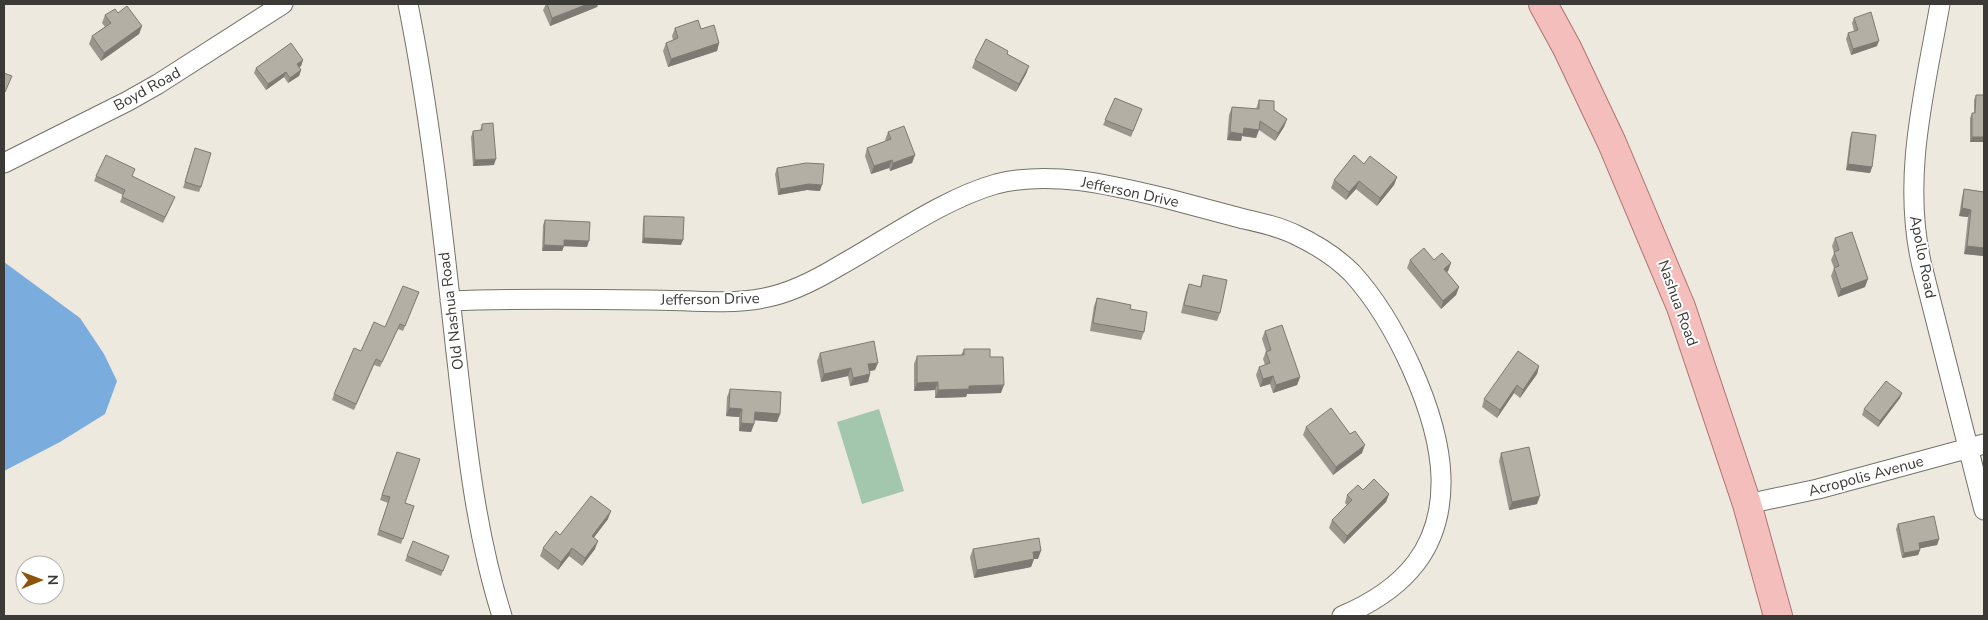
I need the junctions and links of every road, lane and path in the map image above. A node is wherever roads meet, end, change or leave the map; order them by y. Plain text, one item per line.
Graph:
1 (283, 4) edge
2 (408, 4) edge
3 (1543, 4) edge
4 (1940, 4) edge
5 (4, 163) edge
6 (450, 301) junction
7 (1976, 446) edge
8 (1748, 504) junction
9 (1984, 510) edge
10 (502, 616) edge
11 (1342, 616) edge
12 (1778, 616) edge

1 - 5 street, Boyd Road
2 - 6 street, Old Nashua Road
3 - 8 main road, Nashua Road
4 - 7 street, Apollo Road
6 - 10 street, Old Nashua Road
6 - 11 street, Jefferson Drive
7 - 8 street, Acropolis Avenue
7 - 9 street, Apollo Road
8 - 12 main road, Nashua Road

